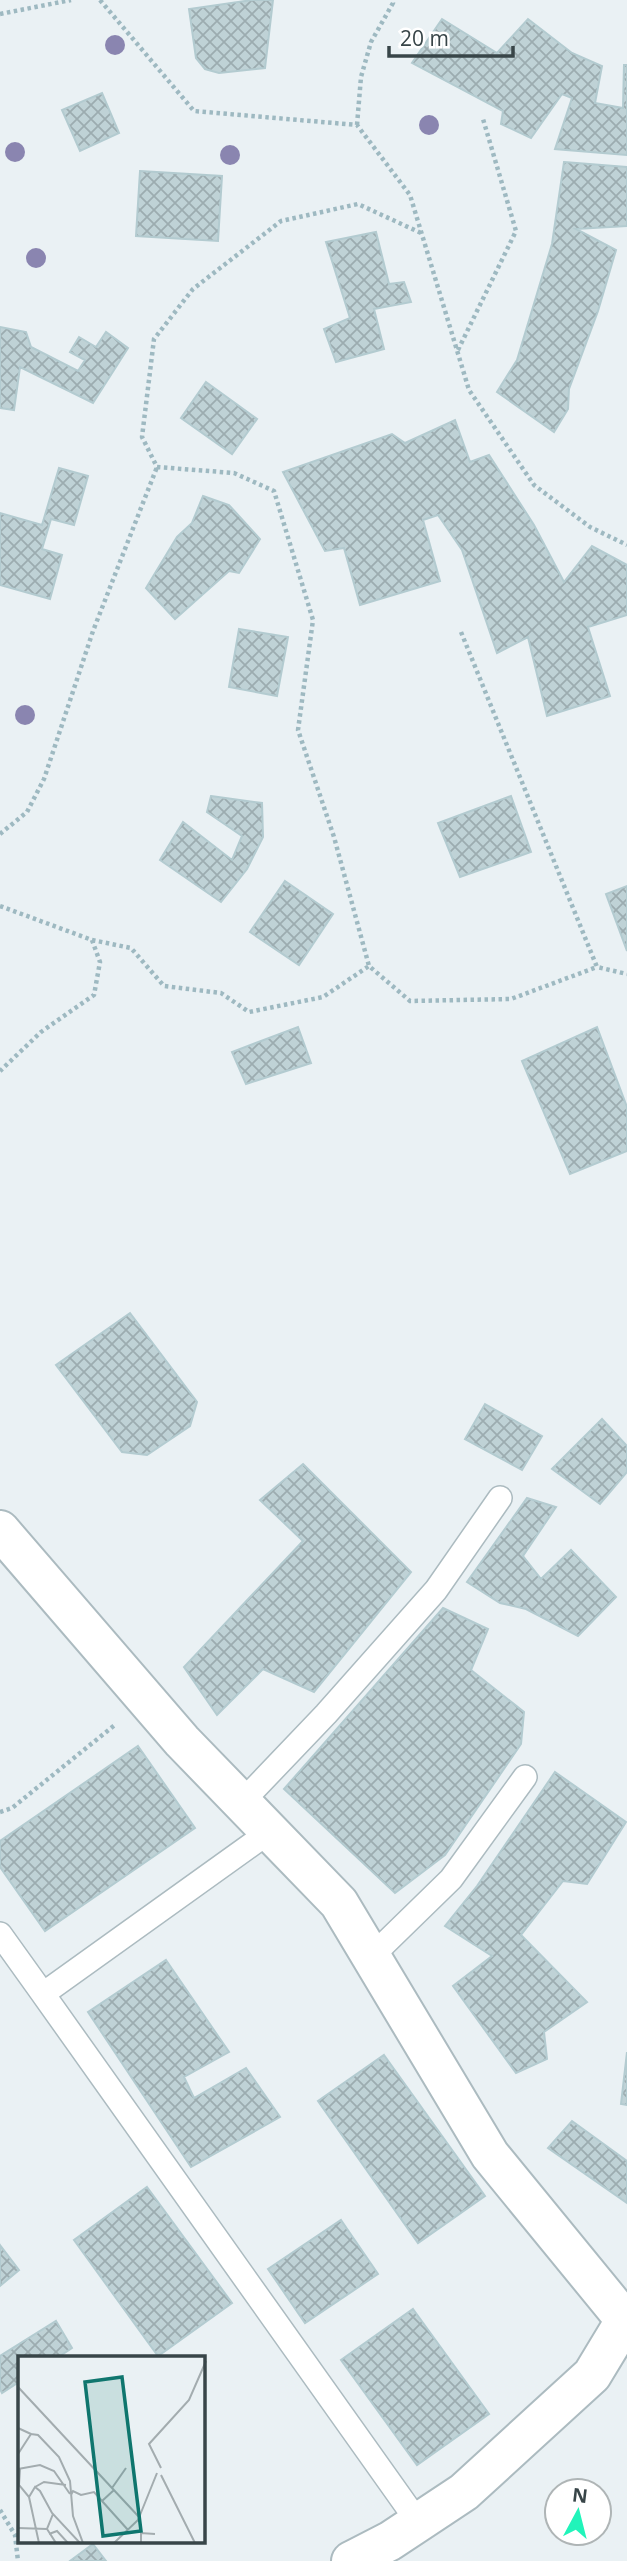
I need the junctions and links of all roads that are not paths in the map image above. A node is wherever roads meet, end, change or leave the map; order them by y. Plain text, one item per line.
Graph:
1 (500, 1497) dead end
2 (0, 1530) edge
3 (525, 1777) dead end
4 (242, 1802) junction
5 (270, 1832) junction
6 (0, 1934) edge
7 (372, 1957) junction
8 (43, 1994) junction
9 (626, 2318) edge
10 (418, 2522) junction
11 (351, 2561) edge

1 - 4 lane
2 - 4 street
3 - 7 lane
4 - 5 street
5 - 7 street
5 - 8 lane
6 - 8 lane
7 - 9 street
8 - 10 lane
9 - 10 street
10 - 11 street

